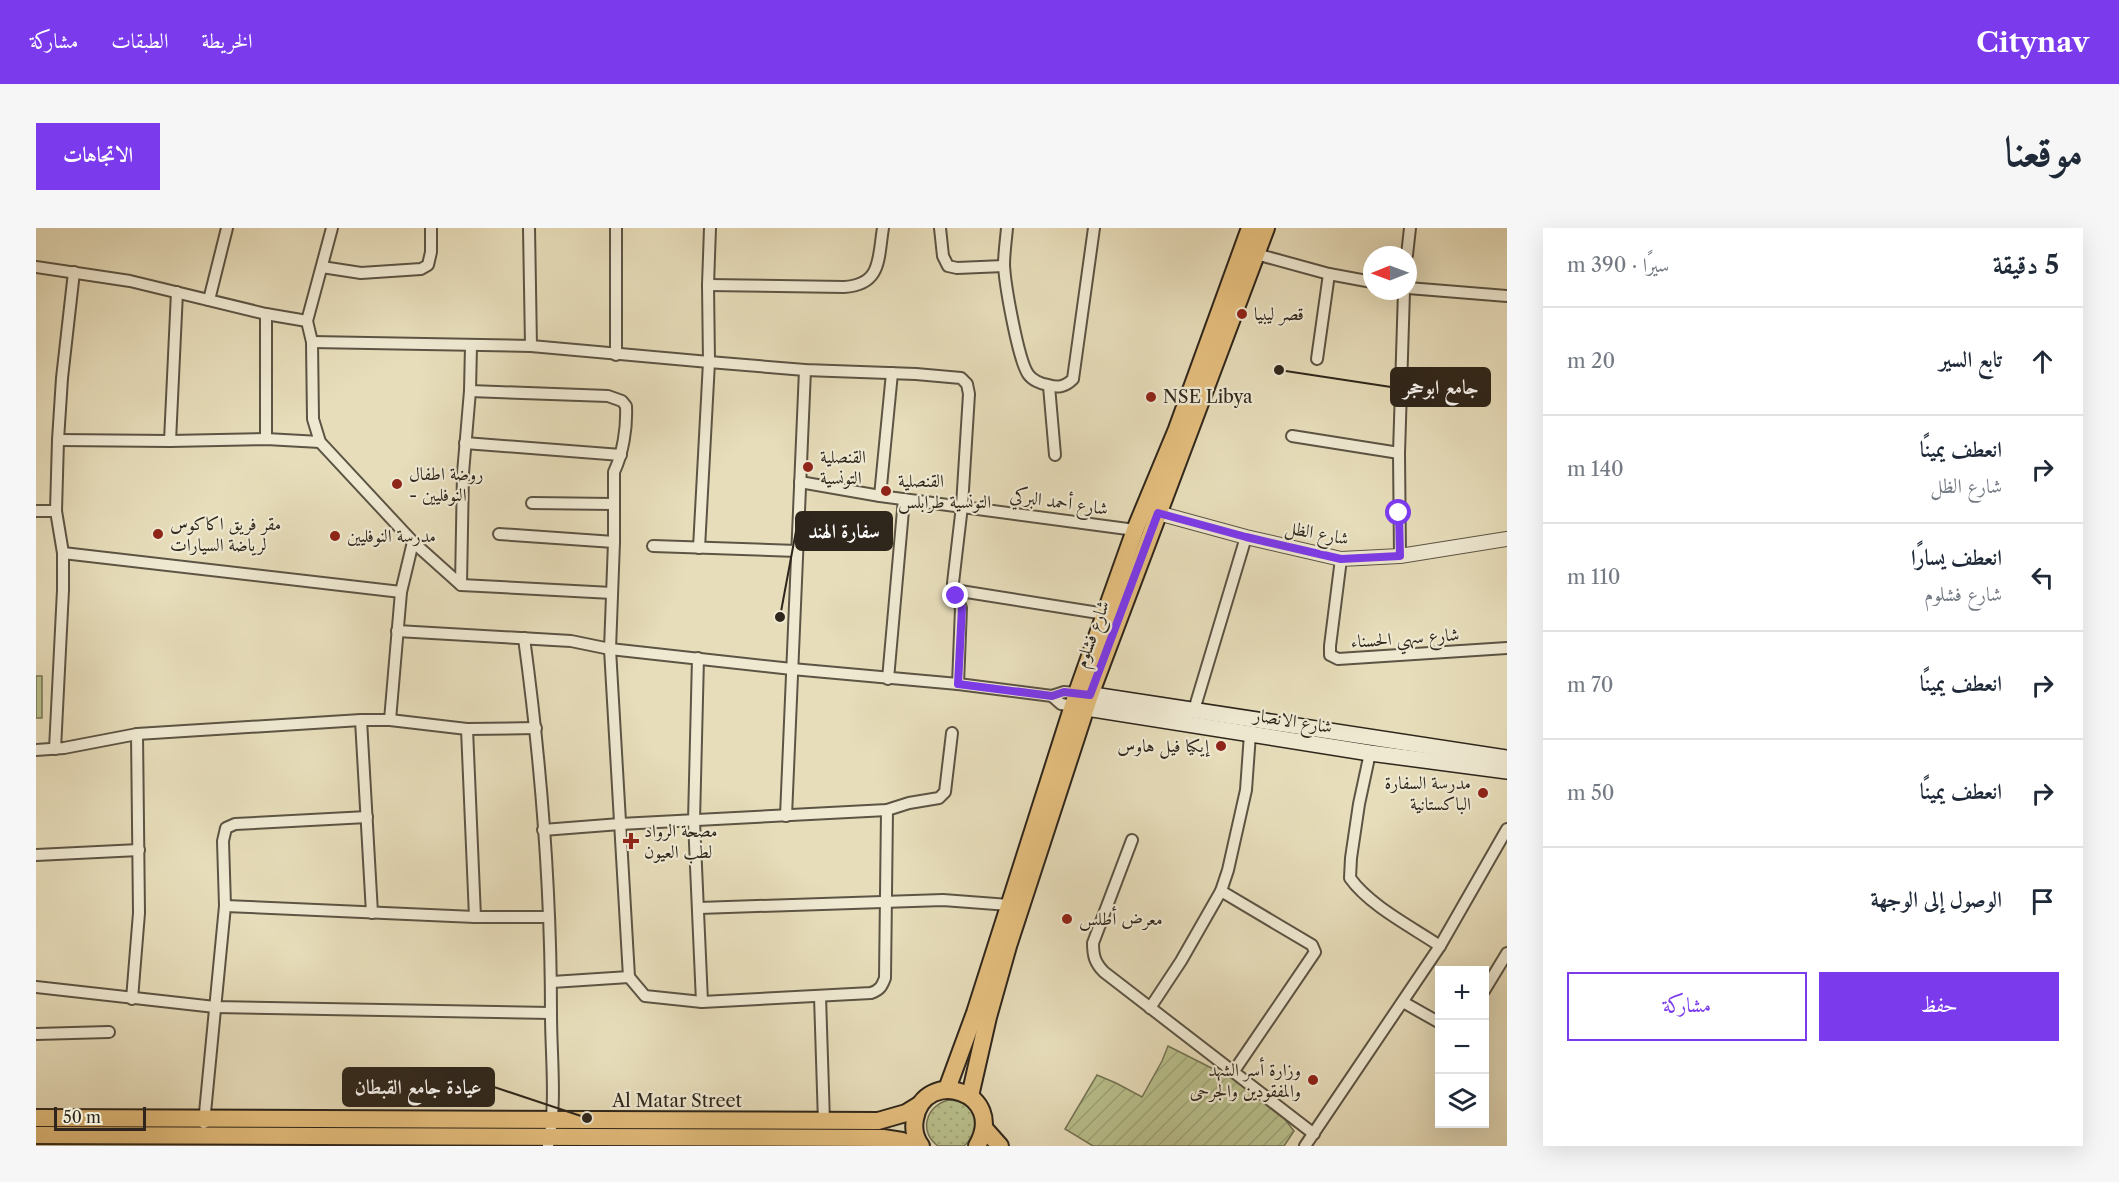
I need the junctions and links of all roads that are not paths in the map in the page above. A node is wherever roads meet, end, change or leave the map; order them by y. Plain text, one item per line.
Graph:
1 (227, 228) edge
2 (332, 228) edge
3 (431, 228) edge
4 (529, 228) edge
5 (616, 228) edge
6 (710, 228) edge
7 (883, 228) edge
8 (940, 228) edge
9 (1007, 228) edge
10 (1094, 228) edge
11 (1250, 228) edge
12 (1266, 228) edge
13 (1410, 228) edge
14 (1408, 246) edge
15 (1256, 254) junction
16 (1004, 266) junction
17 (36, 267) edge
18 (322, 267) junction
19 (74, 272) junction
20 (1329, 274) junction
21 (1363, 280) edge
22 (708, 285) junction
23 (1417, 289) edge
24 (177, 292) junction
25 (1507, 296) edge
26 (209, 300) junction
27 (1404, 300) edge
28 (267, 314) junction
29 (307, 321) junction
30 (312, 342) junction
31 (471, 346) junction
32 (531, 346) junction
33 (616, 355) junction
34 (1317, 358) dead end
35 (709, 362) junction
36 (805, 369) junction
37 (892, 373) junction
38 (1049, 386) junction
39 (470, 391) junction
40 (1292, 436) dead end
41 (266, 439) junction
42 (58, 440) junction
43 (170, 441) junction
44 (320, 442) junction
45 (465, 443) junction
46 (1399, 453) junction
47 (1055, 455) dead end
48 (621, 456) junction
49 (800, 482) junction
50 (880, 496) junction
51 (904, 499) junction
52 (532, 503) dead end
53 (613, 504) junction
54 (962, 506) junction
55 (36, 511) edge
56 (56, 511) junction
57 (1158, 513) junction
58 (1135, 530) junction
59 (499, 534) dead end
60 (1246, 537) junction
61 (1507, 539) edge
62 (413, 542) junction
63 (614, 542) junction
64 (653, 546) dead end
65 (699, 548) junction
66 (797, 551) junction
67 (63, 553) junction
68 (1400, 556) junction
69 (1341, 559) junction
70 (461, 585) junction
71 (954, 590) junction
72 (401, 592) junction
73 (612, 593) junction
74 (1105, 614) junction
75 (397, 631) junction
76 (524, 638) junction
77 (1507, 648) edge
78 (610, 649) junction
79 (698, 658) junction
80 (792, 669) junction
81 (888, 679) junction
82 (958, 684) junction
83 (1082, 700) junction
84 (1194, 711) junction
85 (362, 720) junction
86 (390, 720) junction
87 (536, 728) junction
88 (467, 729) junction
89 (951, 733) dead end
90 (137, 734) junction
91 (1250, 734) junction
92 (55, 748) junction
93 (36, 750) edge
94 (1370, 753) junction
95 (1507, 758) edge
96 (1507, 771) edge
97 (887, 810) junction
98 (786, 816) junction
99 (367, 817) junction
100 (694, 821) junction
101 (620, 824) junction
102 (1507, 829) edge
103 (543, 830) junction
104 (1132, 840) dead end
105 (1504, 842) edge
106 (139, 850) junction
107 (36, 855) edge
108 (1221, 891) junction
109 (887, 901) junction
110 (1008, 905) junction
111 (225, 906) junction
112 (699, 908) junction
113 (372, 913) junction
114 (475, 917) junction
115 (549, 917) junction
116 (1440, 946) junction
117 (1507, 953) edge
118 (629, 977) junction
119 (552, 982) junction
120 (1489, 984) edge
121 (36, 987) edge
122 (701, 988) junction
123 (820, 996) junction
124 (132, 999) junction
125 (723, 1001) junction
126 (702, 1002) junction
127 (1403, 1002) junction
128 (215, 1007) junction
129 (1150, 1008) junction
130 (551, 1013) junction
131 (1435, 1020) edge
132 (109, 1032) dead end
133 (36, 1034) edge
134 (1234, 1071) junction
135 (947, 1089) junction
136 (970, 1096) junction
137 (919, 1105) junction
138 (825, 1122) junction
139 (984, 1128) junction
140 (39, 1130) edge
141 (213, 1134) edge
142 (550, 1134) edge
143 (1314, 1134) junction
144 (280, 1141) edge
145 (490, 1141) edge
146 (915, 1146) edge
147 (921, 1146) edge
148 (977, 1146) edge
149 (1000, 1146) edge
150 (1305, 1146) edge

1 - 26 street
2 - 18 street
3 - 18 street
4 - 32 street
5 - 33 street
6 - 22 street
7 - 22 street
8 - 16 street
9 - 16 street
10 - 38 street
11 - 58 main road, شارع فشلوم
12 - 15 main road, شارع فشلوم
13 - 14 street
15 - 20 street
15 - 57 main road, شارع فشلوم
16 - 38 street
17 - 19 street
18 - 29 street
19 - 24 street
19 - 42 street
20 - 21 street
20 - 34 street
22 - 35 street
23 - 25 street
24 - 26 street
24 - 43 street
26 - 28 street
27 - 46 street
28 - 29 street
28 - 41 street
29 - 30 street
30 - 31 street
30 - 44 street
31 - 32 street
31 - 39 street
32 - 33 street
33 - 35 street
35 - 36 street
35 - 65 street
36 - 37 street
36 - 49 street
37 - 50 street
37 - 54 street
38 - 47 street
39 - 45 street
39 - 48 street
40 - 46 street
41 - 43 street
41 - 44 street
42 - 43 street
42 - 56 street
44 - 62 street
45 - 48 street
45 - 70 street
46 - 68 street
48 - 53 street
49 - 50 street, شارع أحمد البركي
49 - 66 street
50 - 51 street, شارع أحمد البركي
51 - 54 street, شارع أحمد البركي
51 - 81 street
52 - 53 street
53 - 63 street
54 - 58 street, شارع أحمد البركي
54 - 71 street
55 - 56 street
56 - 67 street
57 - 60 street, شارع الظل
57 - 83 main road, شارع فشلوم
58 - 74 main road, شارع فشلوم
59 - 63 street
60 - 69 street, شارع الظل
60 - 84 street
61 - 68 street, شارع الظل
62 - 70 street
62 - 72 street
63 - 73 street
64 - 65 street
65 - 66 street
66 - 80 street
67 - 72 street
67 - 92 street
68 - 69 street, شارع الظل
69 - 77 street, شارع سهي الحسناء
70 - 73 street
71 - 74 street
71 - 82 street
72 - 75 street
73 - 78 street
74 - 83 main road, شارع فشلوم
75 - 76 street
75 - 86 street
76 - 78 street
76 - 87 street
78 - 79 street
78 - 101 street
79 - 80 street
79 - 100 street
80 - 81 street
80 - 98 street
81 - 82 street
82 - 83 street
83 - 84 main road, شارع الانصار
83 - 91 main road, شارع الانصار
83 - 110 main road, شارع فشلوم
83 - 136 main road, شارع فشلوم
84 - 95 main road, شارع الانصار
85 - 86 street
85 - 90 street
85 - 99 street
86 - 88 street
87 - 88 street
87 - 103 street
88 - 114 street
89 - 97 street
90 - 92 street
90 - 106 street
91 - 94 main road, شارع الانصار
91 - 108 street
92 - 93 street
94 - 96 main road, شارع الانصار
94 - 116 street
97 - 98 street
97 - 109 street
98 - 100 street
99 - 111 street
99 - 113 street
100 - 101 street
100 - 112 street
101 - 103 street
101 - 118 street
102 - 105 street
103 - 115 street
104 - 129 street
105 - 116 street
106 - 107 street
106 - 124 street
108 - 129 street
108 - 134 street
109 - 110 street
109 - 112 street
109 - 123 street
110 - 135 main road, شارع فشلوم
111 - 113 street
111 - 128 street
112 - 122 street
113 - 114 street
114 - 115 street
115 - 119 street
116 - 127 street
117 - 120 street
118 - 119 street
118 - 126 street
119 - 130 street
121 - 124 street
122 - 125 street
122 - 126 street
123 - 125 street
123 - 138 street
124 - 128 street
125 - 126 street
127 - 131 street
127 - 143 street
128 - 130 street
128 - 141 street
129 - 134 street
130 - 142 street
132 - 133 street
134 - 143 street
135 - 136 main road
135 - 137 main road, Al Matar Street
136 - 139 main road
137 - 138 main road, Al Matar Street
137 - 147 main road
138 - 142 main road, Al Matar Street
139 - 148 main road
139 - 149 main road
140 - 141 main road, Al Matar Street
141 - 142 main road, Al Matar Street
141 - 144 main road
142 - 145 main road
142 - 146 main road
143 - 150 street
144 - 145 main road

